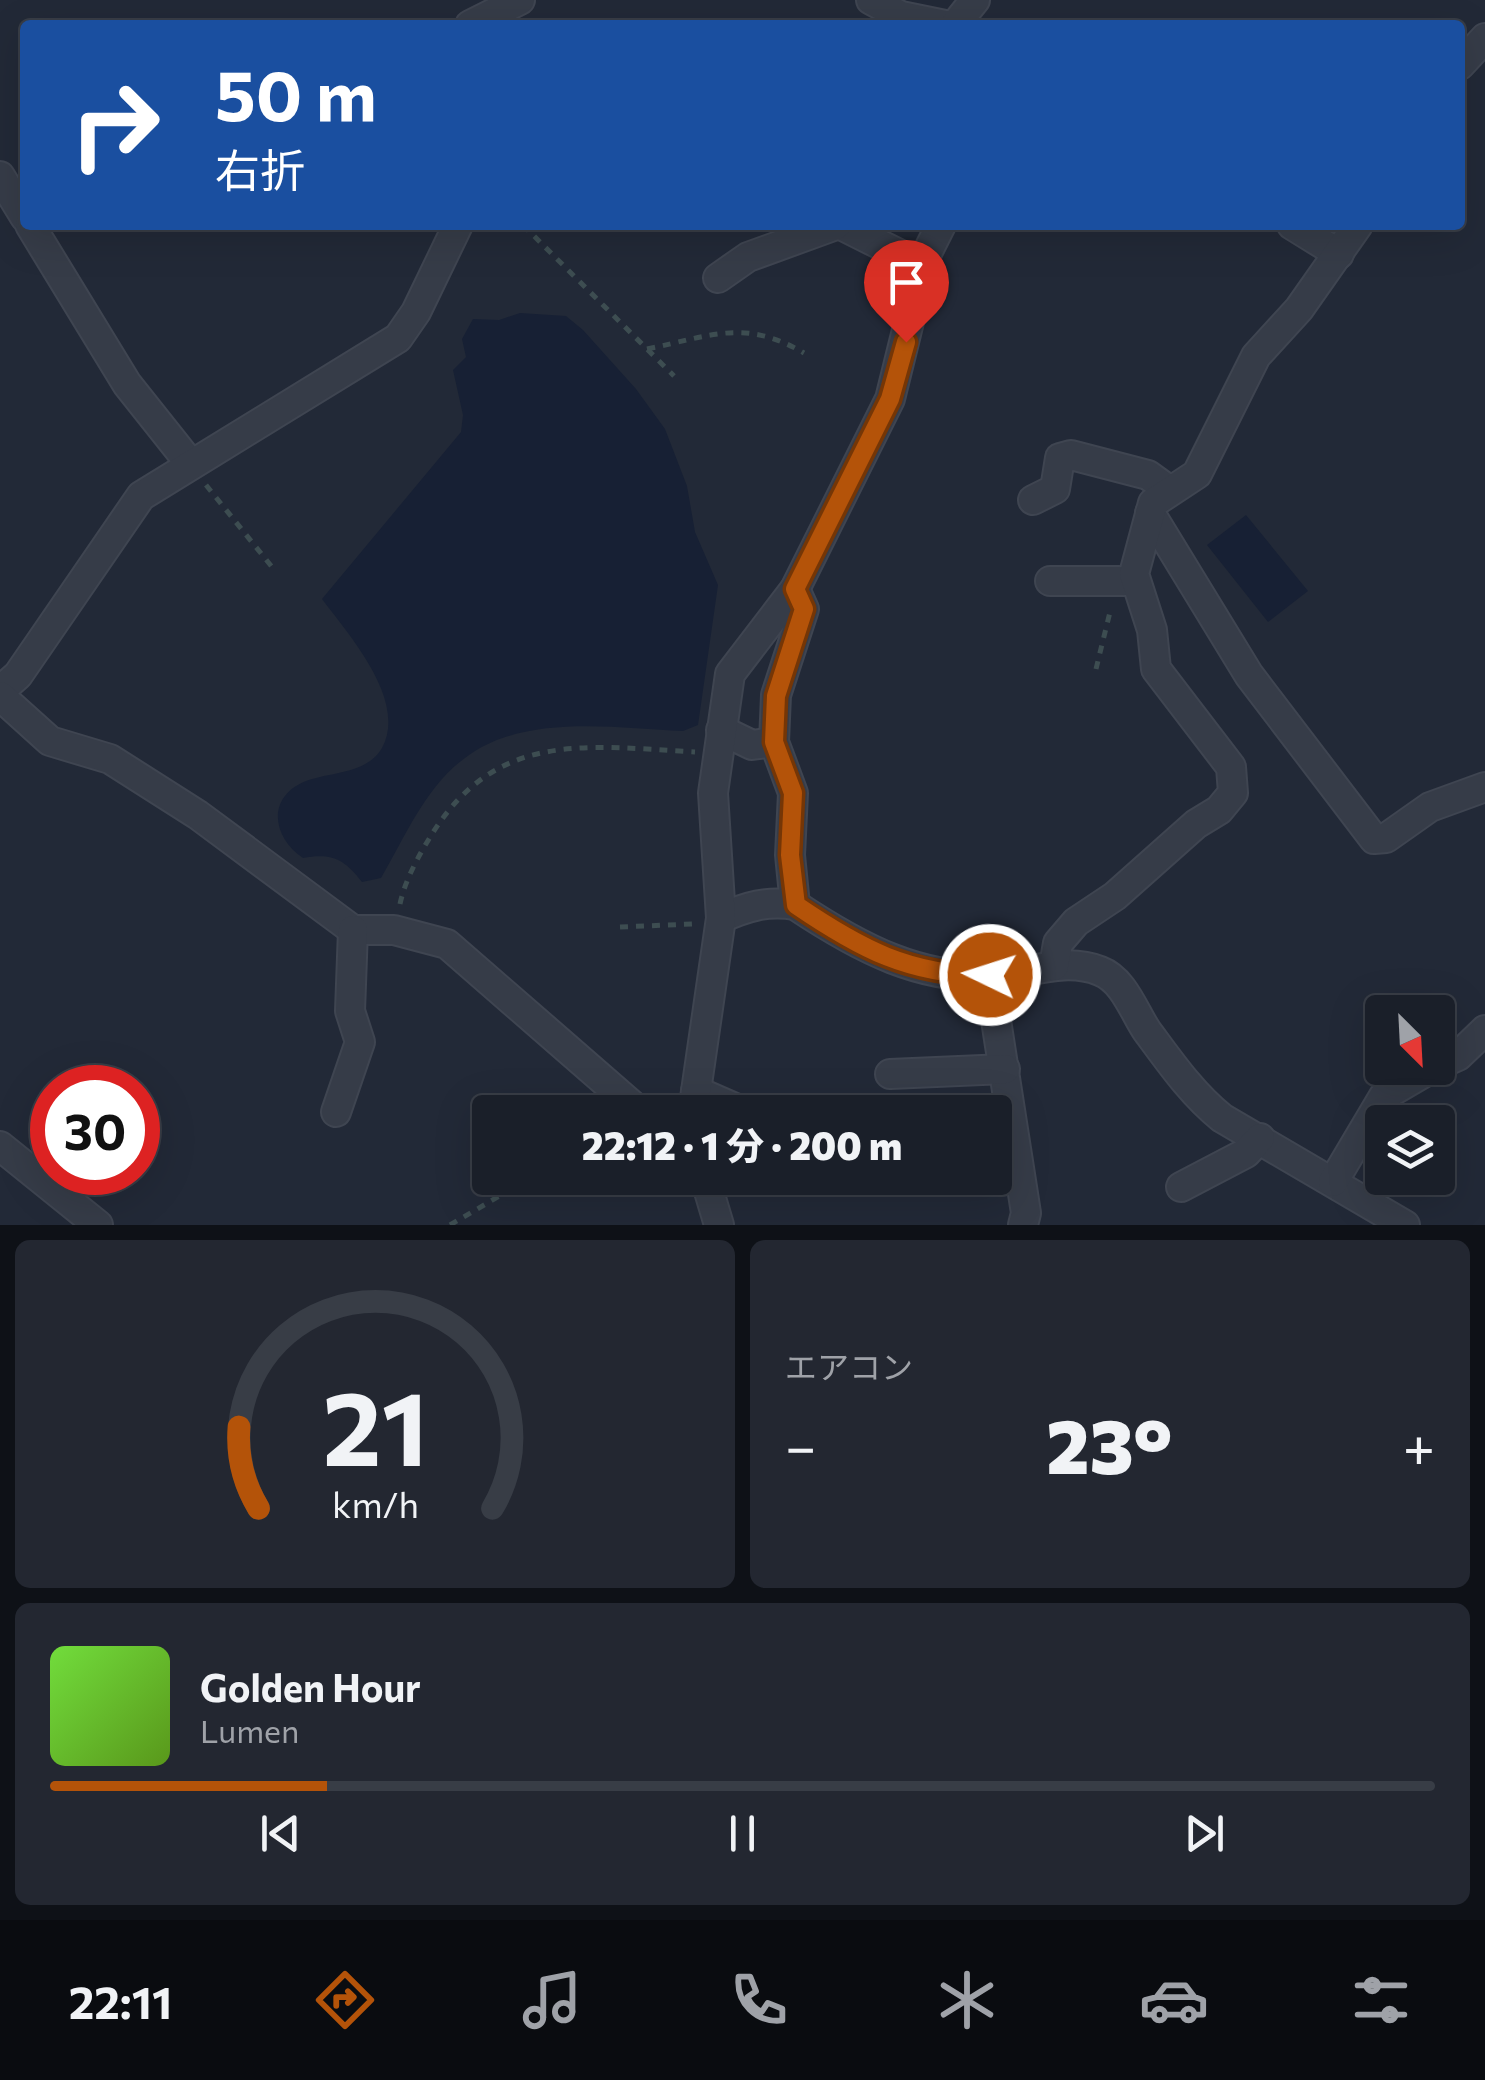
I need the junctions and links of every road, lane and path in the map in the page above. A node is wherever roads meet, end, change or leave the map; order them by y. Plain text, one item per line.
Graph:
1 (520, 0) edge
2 (871, 0) edge
3 (975, 0) edge
4 (480, 20) edge
5 (921, 20) edge
6 (959, 20) edge
7 (1485, 38) edge
8 (1465, 60) edge
9 (0, 176) edge
10 (20, 209) edge
11 (33, 230) edge
12 (456, 230) edge
13 (528, 230) edge
14 (825, 230) edge
15 (849, 230) edge
16 (939, 230) edge
17 (1300, 230) edge
18 (1355, 230) edge
19 (1339, 254) junction
20 (923, 266) junction
21 (718, 278) dead end
22 (647, 349) junction
23 (804, 353) dead end
24 (674, 376) dead end
25 (190, 462) junction
26 (1170, 491) junction
27 (1032, 500) dead end
28 (1150, 514) junction
29 (272, 567) dead end
30 (1050, 581) dead end
31 (1127, 581) junction
32 (795, 589) junction
33 (1096, 669) dead end
34 (0, 694) edge
35 (12, 724) edge
36 (720, 742) junction
37 (774, 742) junction
38 (1485, 787) edge
39 (796, 905) junction
40 (721, 921) junction
41 (620, 926) dead end
42 (353, 930) junction
43 (394, 930) junction
44 (1054, 966) junction
45 (990, 975) junction
46 (1485, 1030) edge
47 (1455, 1057) edge
48 (1006, 1068) junction
49 (890, 1074) dead end
50 (1403, 1085) edge
51 (621, 1095) edge
52 (695, 1095) edge
53 (336, 1112) dead end
54 (1260, 1138) junction
55 (0, 1146) edge
56 (1334, 1182) junction
57 (1181, 1187) dead end
58 (501, 1195) edge
59 (710, 1195) edge
60 (98, 1225) edge
61 (450, 1225) edge
62 (719, 1225) edge
63 (1024, 1225) edge
64 (1405, 1225) edge

1 - 4 street
2 - 5 street
3 - 6 street
7 - 8 street
9 - 10 street
11 - 25 street
12 - 25 street
13 - 22 path
14 - 21 street
15 - 20 street
16 - 20 street
17 - 19 street
18 - 19 street
19 - 26 street
20 - 32 street
22 - 23 path
22 - 24 path
25 - 29 path
25 - 34 street
26 - 27 street
26 - 28 street
28 - 31 street
28 - 38 street
30 - 31 street
31 - 33 path
31 - 44 street
32 - 36 street
32 - 37 street
34 - 35 street
35 - 42 street
36 - 37 street
36 - 40 street
36 - 43 path
37 - 39 street
39 - 40 street
39 - 45 street
40 - 41 path
40 - 52 street
42 - 43 street
42 - 53 street
43 - 51 street
44 - 45 street
44 - 54 street
45 - 48 street
46 - 47 street
48 - 49 street
48 - 63 street
50 - 56 street
54 - 56 street
54 - 57 street
55 - 60 street
56 - 64 street
58 - 61 path
59 - 62 street

